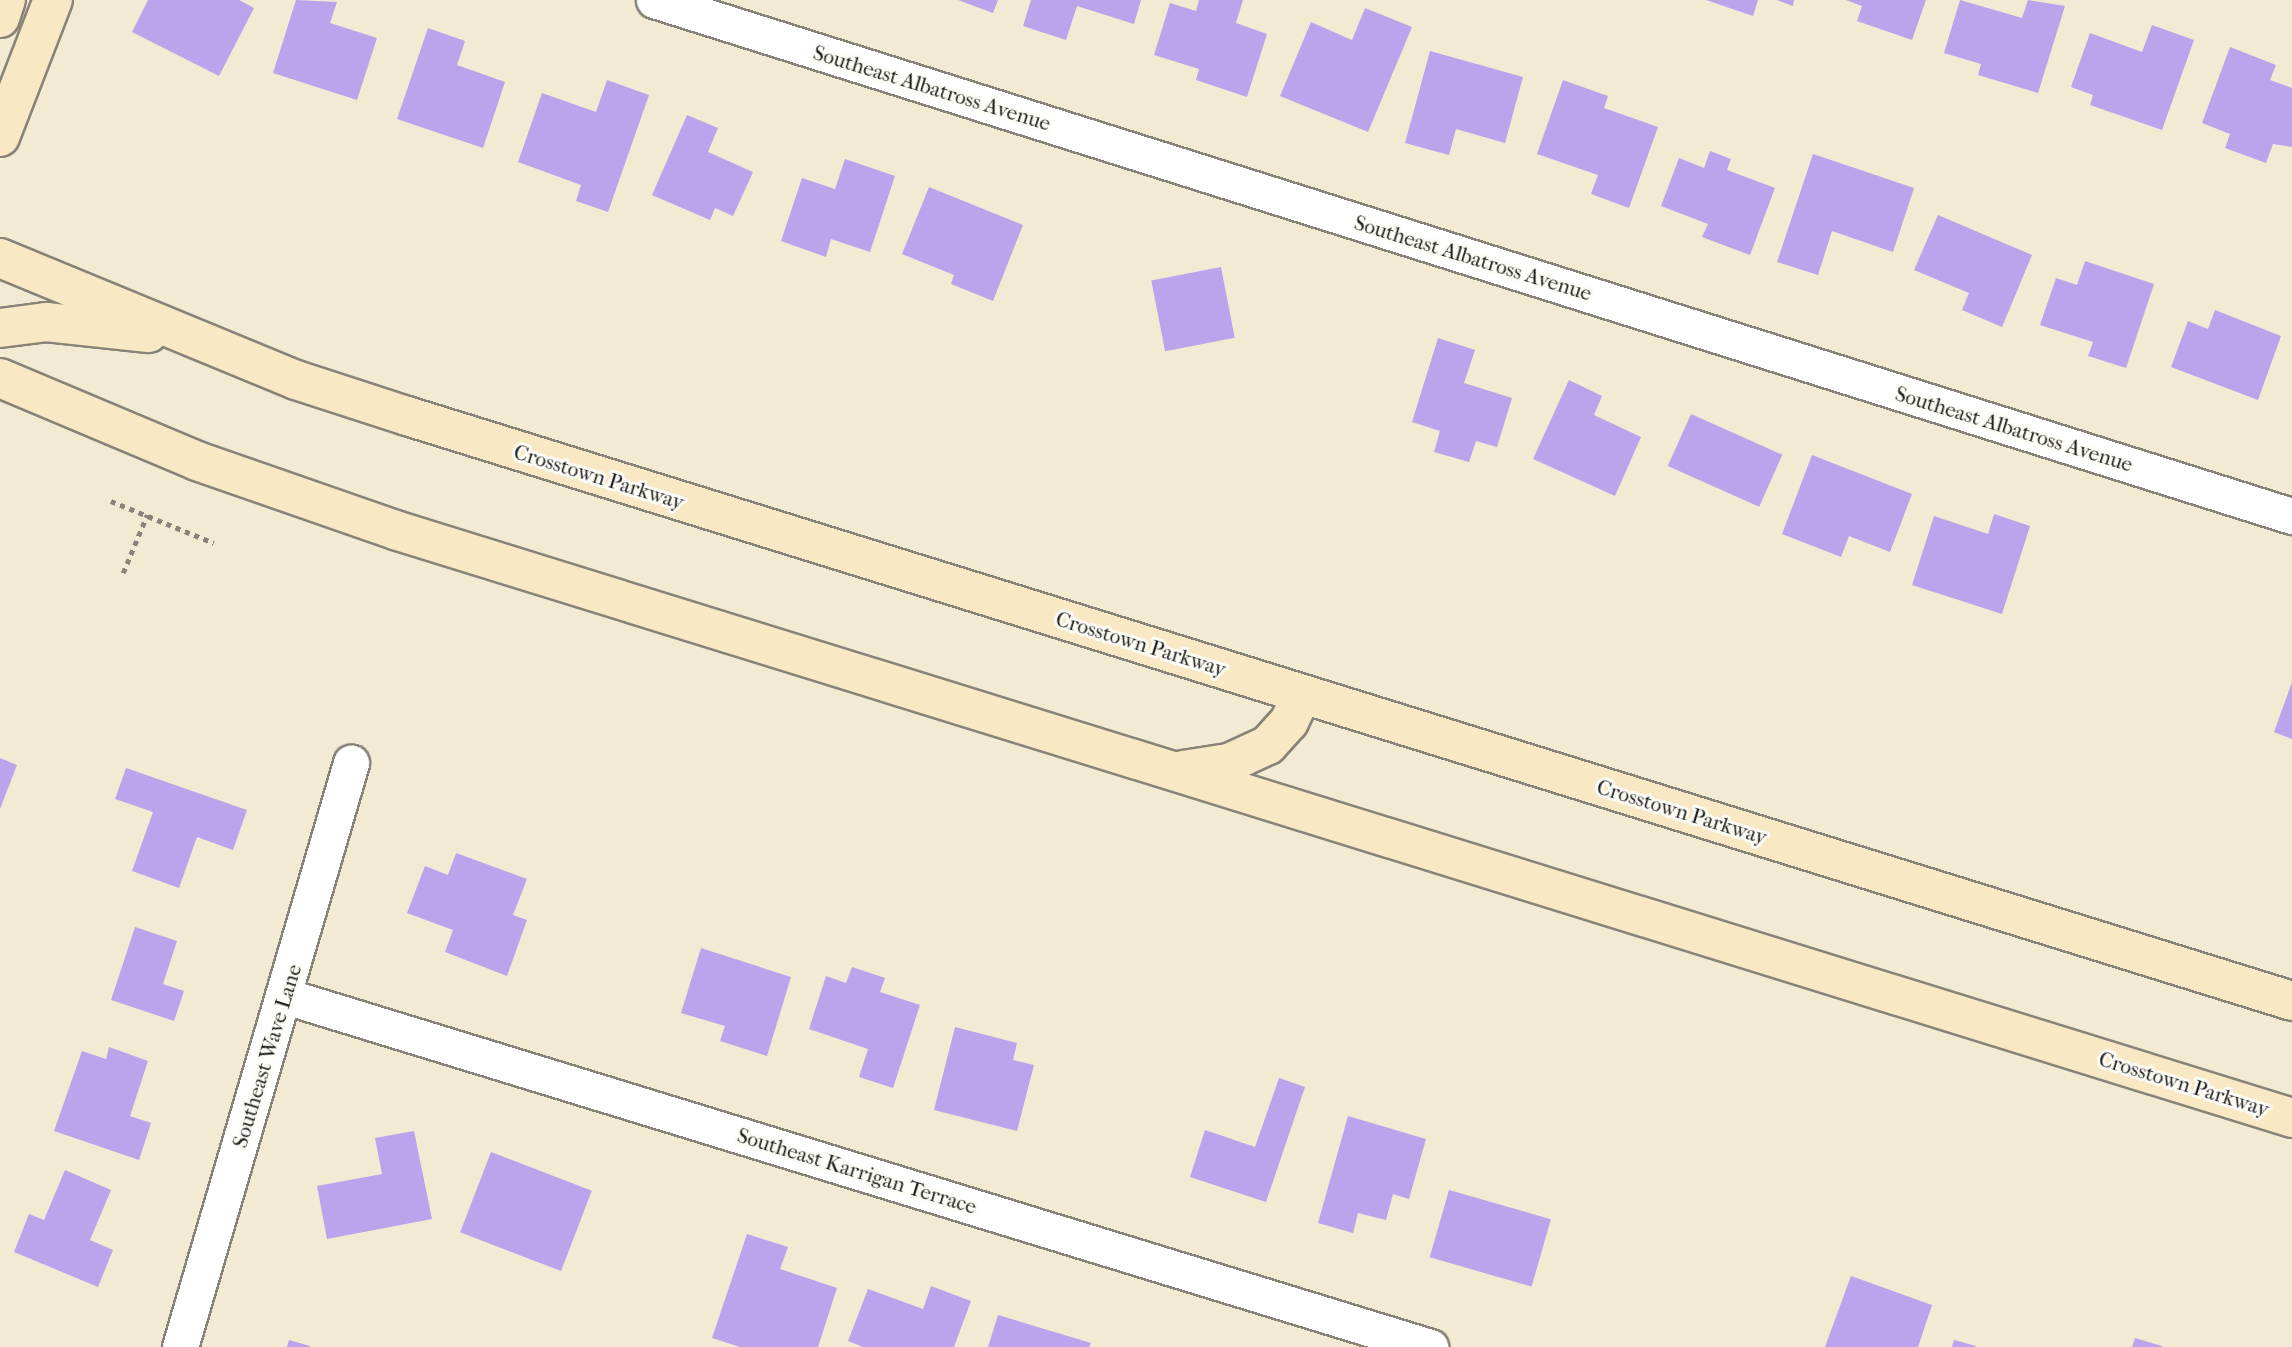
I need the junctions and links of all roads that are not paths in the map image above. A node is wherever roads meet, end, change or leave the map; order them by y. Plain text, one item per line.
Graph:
1 (6, 0) edge
2 (53, 0) edge
3 (654, 0) edge
4 (0, 18) edge
5 (0, 136) edge
6 (0, 258) edge
7 (0, 328) edge
8 (192, 338) junction
9 (0, 378) edge
10 (2292, 516) edge
11 (1302, 694) junction
12 (351, 764) dead end
13 (1174, 771) junction
14 (285, 996) junction
15 (2292, 1001) edge
16 (2292, 1118) edge
17 (180, 1347) edge
18 (1430, 1347) edge

1 - 4 main road
2 - 5 main road
3 - 10 street, Southeast Albatross Avenue
6 - 8 main road, Crosstown Parkway
7 - 8 main road
8 - 11 main road, Crosstown Parkway
9 - 13 main road, Crosstown Parkway
11 - 13 main road
11 - 15 main road, Crosstown Parkway
12 - 14 street, Southeast Wave Lane
13 - 16 main road, Crosstown Parkway
14 - 17 street, Southeast Wave Lane
14 - 18 street, Southeast Karrigan Terrace

